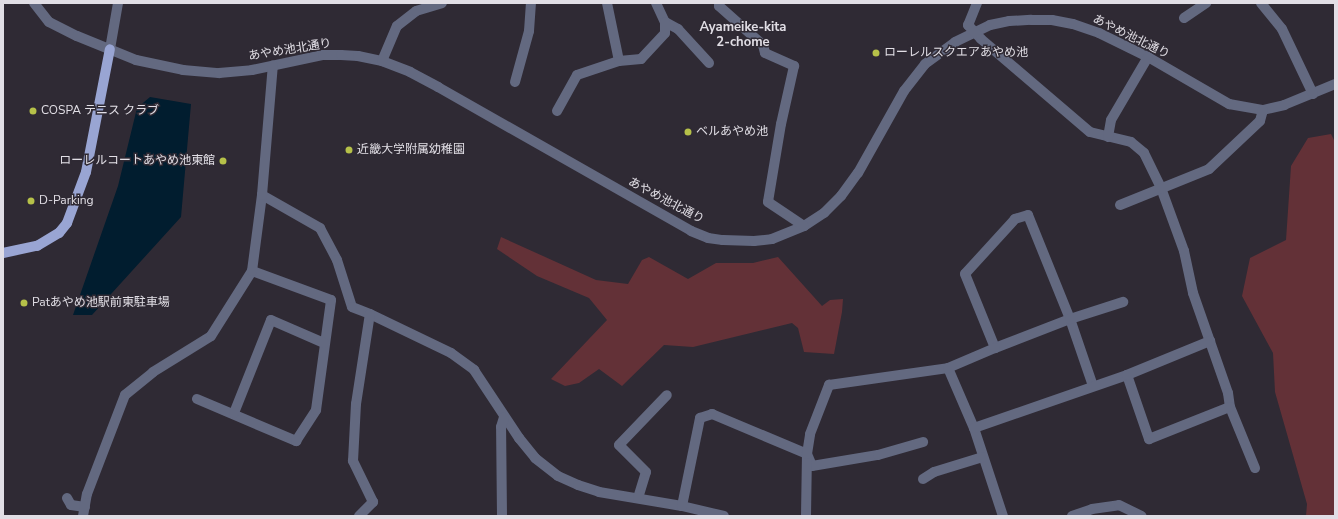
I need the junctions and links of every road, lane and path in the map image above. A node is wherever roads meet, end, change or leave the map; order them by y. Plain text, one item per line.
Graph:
1 (34, 3) edge
2 (118, 3) edge
3 (442, 3) edge
4 (531, 3) edge
5 (607, 3) edge
6 (656, 3) edge
7 (719, 3) edge
8 (977, 3) edge
9 (1206, 3) edge
10 (1261, 3) edge
11 (1184, 18) dead end
12 (666, 22) junction
13 (975, 31) junction
14 (110, 49) junction
15 (1148, 58) junction
16 (382, 61) junction
17 (619, 61) junction
18 (709, 63) dead end
19 (273, 65) junction
20 (515, 82) dead end
21 (1335, 84) edge
22 (1313, 94) junction
23 (1263, 110) junction
24 (557, 111) dead end
25 (1108, 137) junction
26 (1161, 188) junction
27 (262, 196) junction
28 (1120, 205) dead end
29 (804, 226) junction
30 (3, 253) edge
31 (252, 271) junction
32 (1123, 302) dead end
33 (370, 314) junction
34 (1070, 319) junction
35 (1210, 341) junction
36 (324, 343) junction
37 (995, 348) junction
38 (948, 368) junction
39 (1127, 375) junction
40 (1093, 386) junction
41 (667, 395) dead end
42 (197, 399) dead end
43 (1230, 407) junction
44 (234, 413) junction
45 (504, 417) junction
46 (974, 428) junction
47 (923, 442) dead end
48 (807, 454) junction
49 (984, 458) junction
50 (1255, 468) dead end
51 (923, 479) dead end
52 (67, 498) dead end
53 (638, 498) junction
54 (682, 506) junction
55 (84, 511) edge
56 (700, 513) edge
57 (359, 516) edge
58 (502, 516) edge
59 (724, 516) edge
60 (806, 516) edge
61 (1003, 516) edge
62 (1072, 516) edge
63 (1142, 516) edge

1 - 14 street, あやめ池北通り
2 - 14 street
3 - 16 street
4 - 20 street
5 - 17 street
6 - 12 street
7 - 29 street
8 - 13 street
9 - 11 street
10 - 22 street
12 - 17 street
12 - 18 street
13 - 15 street, あやめ池北通り
13 - 25 street
13 - 29 street, あやめ池北通り
14 - 19 street, あやめ池北通り
14 - 30 main road
15 - 23 street, あやめ池北通り
15 - 25 street
16 - 19 street, あやめ池北通り
16 - 29 street, あやめ池北通り
17 - 24 street
19 - 27 street
21 - 22 street, あやめ池北通り
22 - 23 street, あやめ池北通り
23 - 26 street
25 - 26 street
26 - 28 street
26 - 35 street
27 - 31 street
27 - 33 street
31 - 36 street
31 - 55 street
32 - 34 street
33 - 45 street
33 - 57 street
34 - 37 street
34 - 37 street
34 - 40 street
35 - 39 street
35 - 43 street
36 - 44 street
36 - 44 street
37 - 38 street
38 - 46 street
38 - 48 street
39 - 40 street
39 - 43 street
40 - 46 street
41 - 53 street
42 - 44 street
43 - 50 street
45 - 53 street
45 - 58 street
46 - 49 street
47 - 48 street
48 - 54 street
48 - 60 street
49 - 51 street
49 - 61 street
52 - 55 street
53 - 54 street
54 - 56 street
56 - 59 street
62 - 63 street

